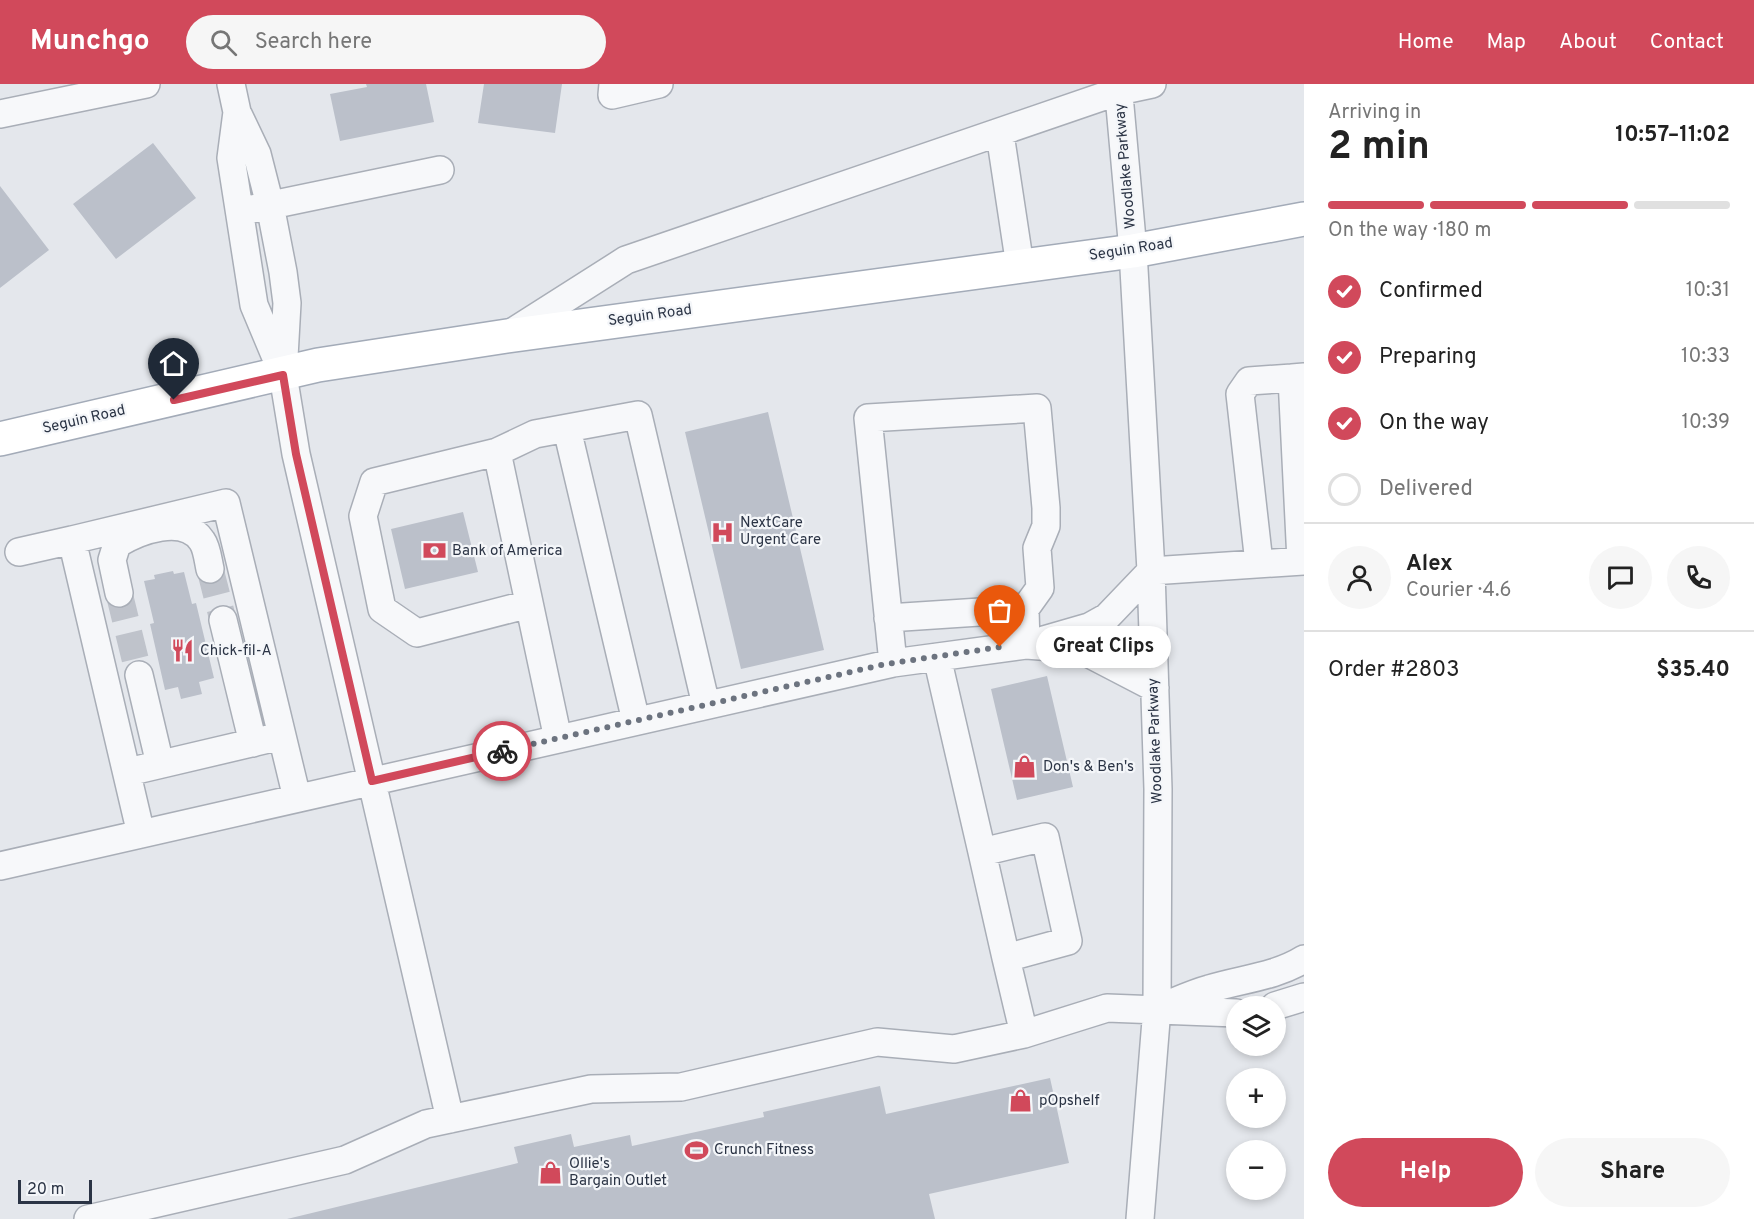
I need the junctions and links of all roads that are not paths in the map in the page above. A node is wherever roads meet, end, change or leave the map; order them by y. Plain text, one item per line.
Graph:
1 (146, 84) edge
2 (231, 84) edge
3 (613, 84) edge
4 (659, 84) edge
5 (1152, 84) edge
6 (1119, 88) edge
7 (237, 112) junction
8 (0, 114) edge
9 (1000, 134) junction
10 (440, 170) dead end
11 (270, 205) junction
12 (239, 212) junction
13 (1304, 219) edge
14 (1133, 251) junction
15 (1020, 266) junction
16 (507, 336) junction
17 (283, 375) junction
18 (1298, 377) edge
19 (567, 429) junction
20 (0, 440) edge
21 (497, 452) junction
22 (72, 540) junction
23 (19, 552) dead end
24 (1303, 561) edge
25 (1259, 563) junction
26 (210, 569) tunnel mouth
27 (1151, 571) junction
28 (119, 593) tunnel mouth
29 (529, 604) junction
30 (1025, 609) junction
31 (888, 618) junction
32 (223, 620) tunnel mouth
33 (1026, 645) junction
34 (937, 657) junction
35 (893, 663) junction
36 (138, 675) tunnel mouth
37 (1155, 687) junction
38 (706, 705) junction
39 (636, 721) junction
40 (281, 736) junction
41 (558, 739) junction
42 (253, 743) junction
43 (160, 764) junction
44 (128, 772) junction
45 (372, 781) junction
46 (297, 798) junction
47 (141, 834) junction
48 (982, 852) junction
49 (0, 866) edge
50 (1006, 958) junction
51 (1302, 964) edge
52 (1304, 997) edge
53 (1286, 1003) edge
54 (1157, 1008) junction
55 (1226, 1012) edge
56 (1024, 1034) junction
57 (450, 1119) junction
58 (88, 1219) edge
59 (1140, 1219) edge

1 - 8 street
2 - 7 street
3 - 4 street
5 - 6 street
6 - 9 street
6 - 14 street, Woodlake Parkway
7 - 11 street
7 - 12 street
9 - 15 street
9 - 16 street
10 - 11 street
11 - 12 street
11 - 17 street
12 - 17 street
13 - 14 main road, Seguin Road
14 - 15 main road, Seguin Road
14 - 27 street, Woodlake Parkway
15 - 16 main road, Seguin Road
16 - 17 main road, Seguin Road
17 - 20 main road, Seguin Road
17 - 45 street
18 - 24 street
18 - 25 street
19 - 21 street
19 - 38 street
19 - 39 street
21 - 29 street
21 - 29 street
22 - 23 street
22 - 40 street
22 - 44 street
24 - 25 street
25 - 27 street
26 - 28 street
27 - 33 street
27 - 37 street, Woodlake Parkway
29 - 41 street
30 - 31 street
30 - 31 street
30 - 33 street
31 - 35 street
32 - 42 street
33 - 34 street
33 - 37 street
34 - 35 street
34 - 48 street
35 - 38 street
36 - 43 street
37 - 54 street, Woodlake Parkway
38 - 39 street
39 - 41 street
40 - 42 street
40 - 46 street
41 - 45 street
42 - 43 street
43 - 44 street
44 - 47 street
45 - 46 street
45 - 57 street
46 - 47 street
47 - 49 street
48 - 50 street
48 - 50 street
50 - 56 street
51 - 54 street
52 - 53 street
54 - 55 street
54 - 56 street
54 - 59 street, Woodlake Parkway
56 - 57 street
57 - 58 street

